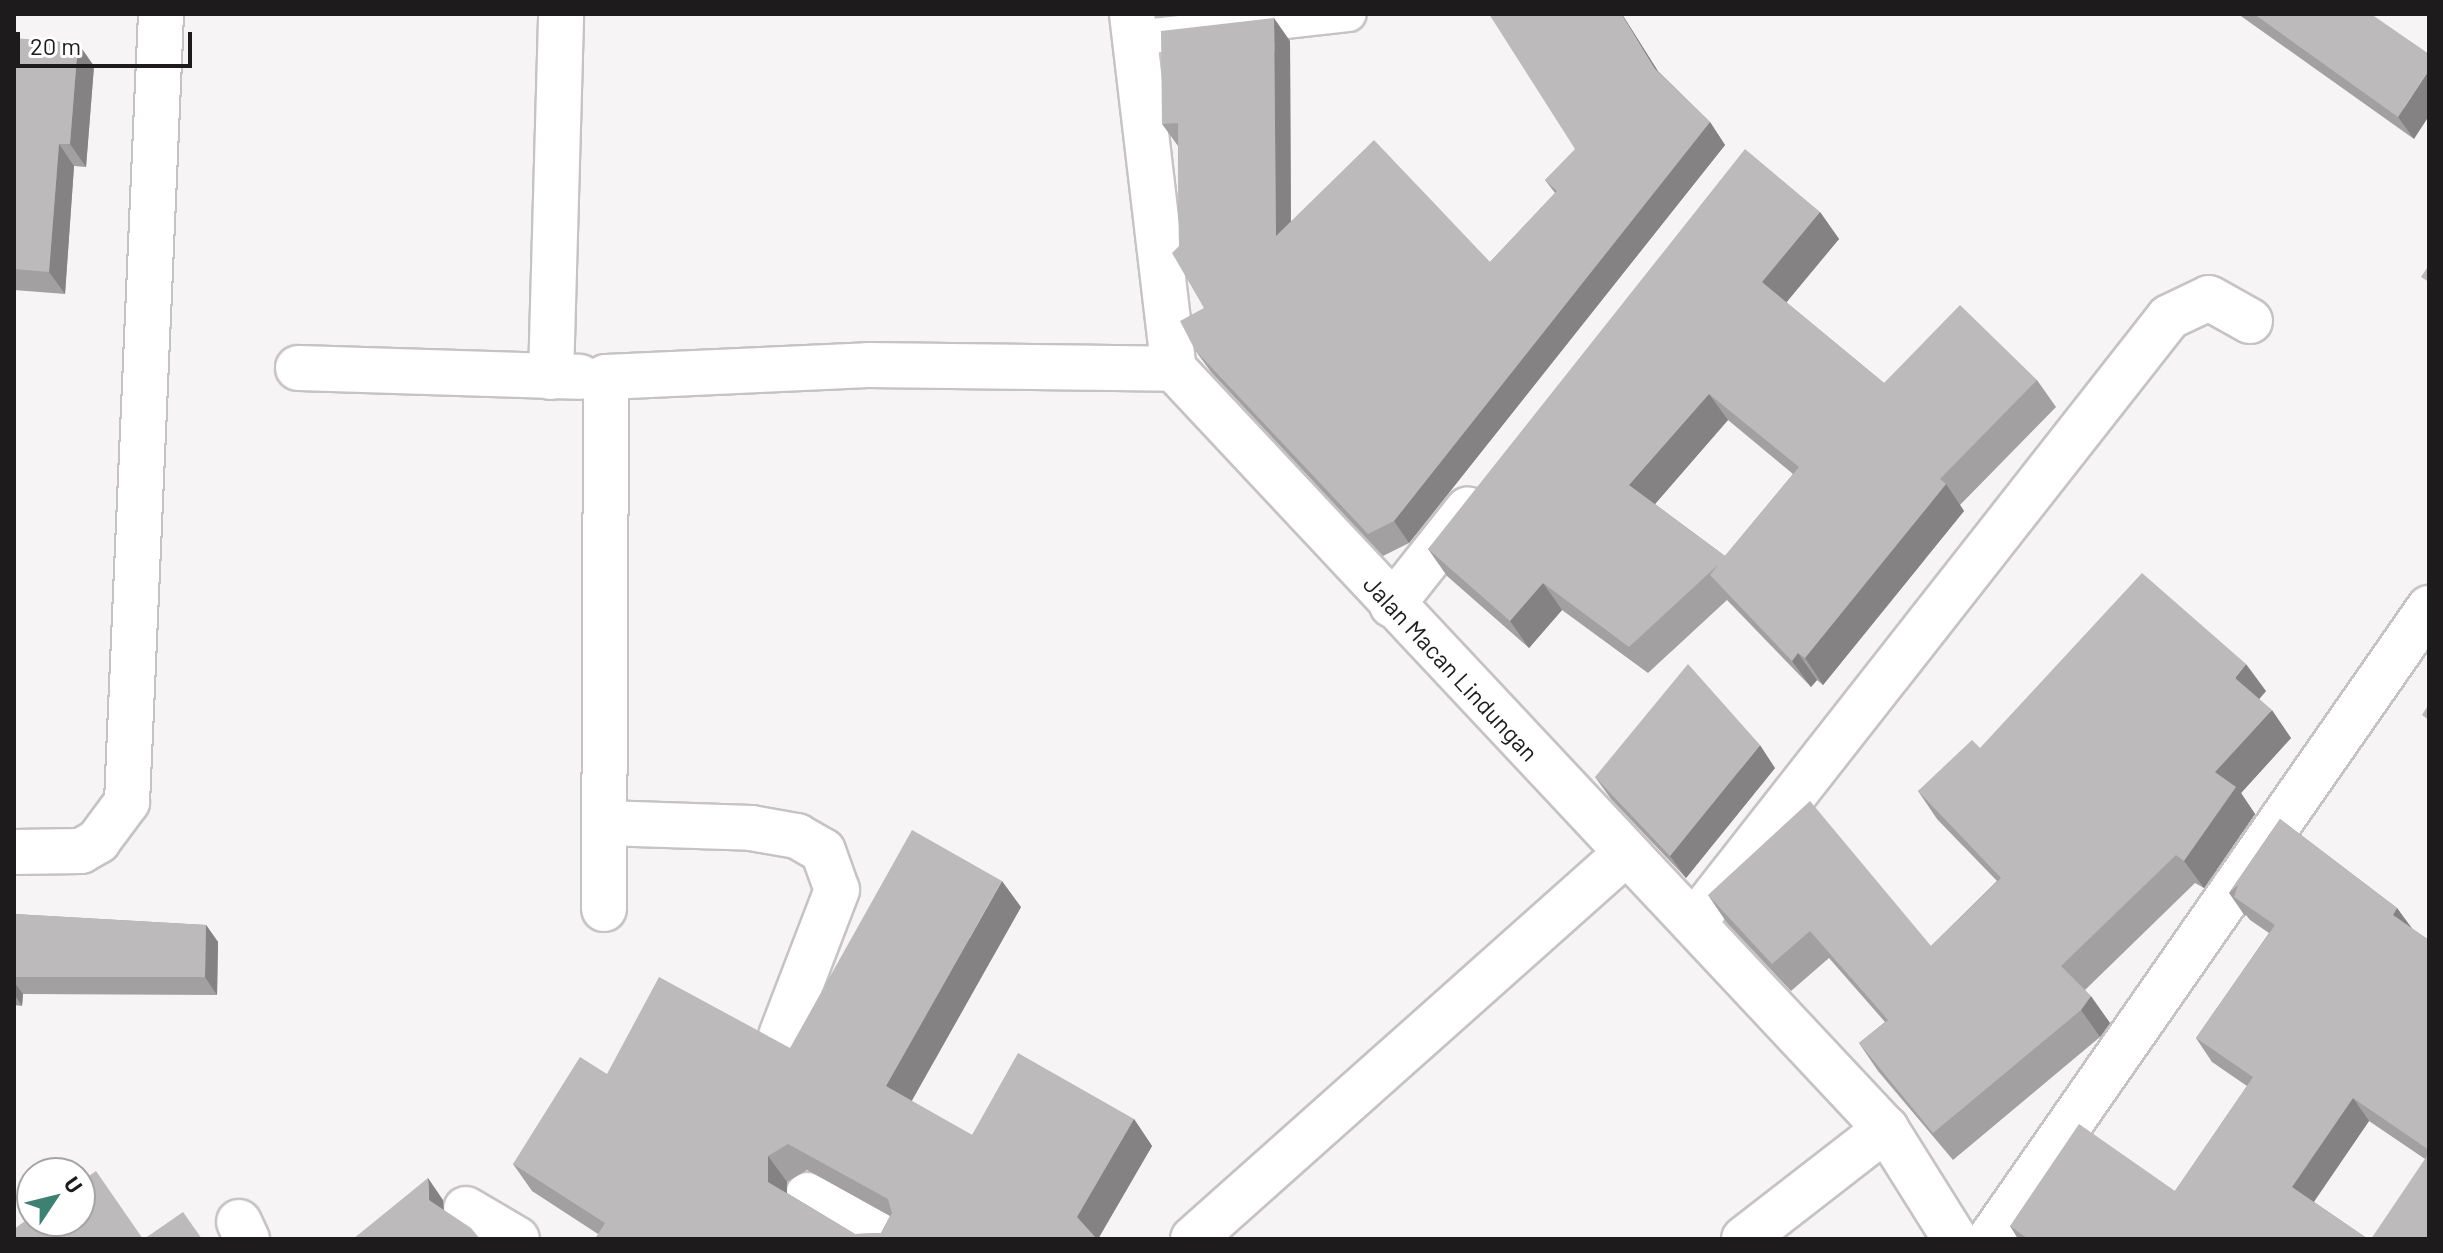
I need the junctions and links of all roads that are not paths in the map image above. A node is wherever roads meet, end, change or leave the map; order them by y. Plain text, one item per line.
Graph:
1 (161, 14) edge
2 (561, 14) edge
3 (1349, 14) edge
4 (1133, 26) edge
5 (2250, 321) dead end
6 (298, 368) dead end
7 (1174, 369) junction
8 (551, 377) junction
9 (606, 377) junction
10 (1490, 481) edge
11 (1392, 605) junction
12 (2429, 608) edge
13 (604, 823) junction
14 (14, 852) edge
15 (1624, 855) junction
16 (604, 909) dead end
17 (1696, 922) junction
18 (781, 1036) dead end
19 (1886, 1129) junction
20 (808, 1195) dead end
21 (466, 1209) dead end
22 (517, 1239) edge
23 (886, 1239) edge
24 (1193, 1239) edge
25 (1744, 1239) edge
26 (1955, 1239) edge
27 (1990, 1239) edge

1 - 14 street
2 - 8 street
3 - 4 lane
4 - 7 street
5 - 17 street
6 - 8 street
7 - 9 street
7 - 11 street, Jalan Macan Lindungan
8 - 9 street
9 - 13 street
10 - 11 street
11 - 15 street, Jalan Macan Lindungan
12 - 27 street
13 - 16 street
13 - 18 street
15 - 17 street, Jalan Macan Lindungan
15 - 24 street
17 - 19 street, Jalan Macan Lindungan
19 - 25 street
19 - 26 street, Jalan Macan Lindungan
20 - 23 street
21 - 22 street

